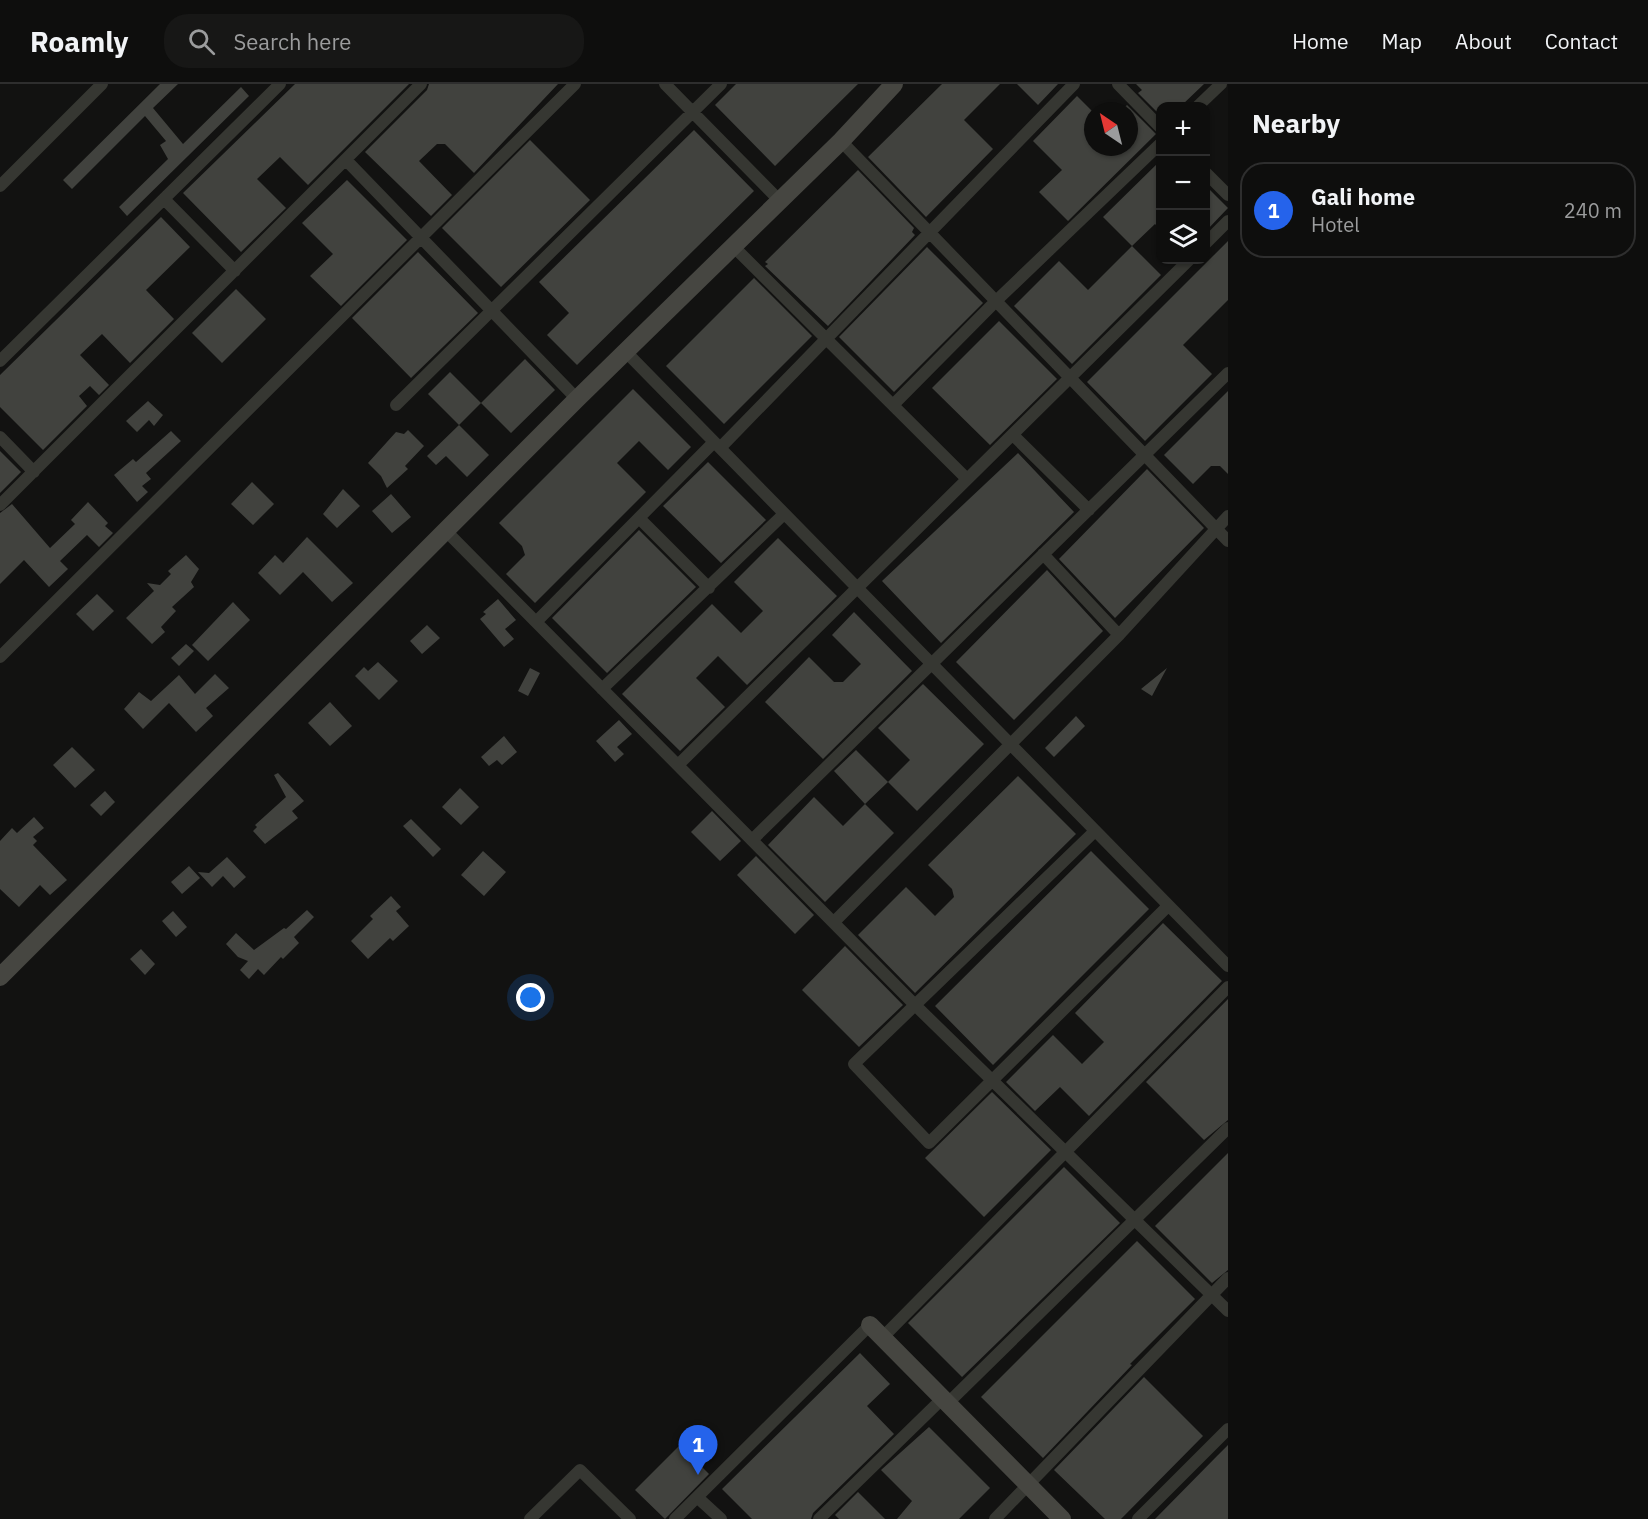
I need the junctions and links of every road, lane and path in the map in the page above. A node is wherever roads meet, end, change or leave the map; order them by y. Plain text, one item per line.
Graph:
1 (102, 84) edge
2 (421, 84) edge
3 (574, 84) edge
4 (665, 84) edge
5 (721, 84) edge
6 (894, 84) edge
7 (1074, 84) edge
8 (1118, 84) edge
9 (1221, 84) edge
10 (272, 87) edge
11 (1202, 102) edge
12 (693, 111) junction
13 (1156, 122) edge
14 (841, 141) junction
15 (1156, 149) edge
16 (346, 160) junction
17 (1210, 176) edge
18 (0, 186) edge
19 (1228, 195) edge
20 (164, 199) junction
21 (779, 200) junction
22 (1228, 221) edge
23 (930, 233) junction
24 (422, 236) junction
25 (1210, 239) edge
26 (733, 246) junction
27 (1185, 264) edge
28 (235, 271) junction
29 (996, 301) junction
30 (490, 312) junction
31 (826, 339) junction
32 (626, 352) junction
33 (0, 362) edge
34 (1228, 373) edge
35 (1070, 378) junction
36 (577, 399) junction
37 (396, 405) dead end
38 (893, 405) junction
39 (1013, 435) junction
40 (0, 437) edge
41 (717, 445) junction
42 (1145, 455) junction
43 (34, 472) junction
44 (967, 479) junction
45 (0, 505) edge
46 (1089, 510) junction
47 (784, 514) junction
48 (1228, 516) edge
49 (639, 518) junction
50 (1216, 528) junction
51 (446, 531) junction
52 (1228, 541) edge
53 (1043, 554) junction
54 (709, 588) junction
55 (857, 588) junction
56 (536, 622) junction
57 (1119, 635) junction
58 (0, 657) edge
59 (931, 664) junction
60 (602, 689) junction
61 (1011, 745) junction
62 (678, 765) junction
63 (1095, 831) junction
64 (752, 840) junction
65 (1168, 906) junction
66 (834, 922) junction
67 (1228, 966) edge
68 (0, 977) edge
69 (1228, 987) edge
70 (915, 1005) junction
71 (992, 1080) junction
72 (1228, 1128) edge
73 (1066, 1151) junction
74 (1136, 1219) junction
75 (1228, 1278) edge
76 (1211, 1295) junction
77 (1228, 1311) edge
78 (876, 1331) junction
79 (946, 1401) junction
80 (1228, 1429) edge
81 (1028, 1486) junction
82 (697, 1497) junction
83 (530, 1519) edge
84 (630, 1519) edge
85 (675, 1519) edge
86 (721, 1519) edge
87 (819, 1519) edge
88 (995, 1519) edge
89 (1062, 1519) edge
90 (1138, 1519) edge

1 - 18 street
2 - 16 street
3 - 24 street
4 - 12 street
5 - 12 street
6 - 14 street
7 - 23 street
8 - 13 street
9 - 11 street
10 - 20 street
12 - 21 street
12 - 30 street
14 - 21 street
14 - 23 street
15 - 29 street
16 - 24 street
16 - 28 street
17 - 19 street
20 - 28 street
20 - 33 street
21 - 26 street
22 - 25 street
23 - 29 street
23 - 31 street
24 - 30 street
24 - 58 street
26 - 31 street
26 - 32 street
27 - 35 street
28 - 43 street
29 - 35 street
29 - 38 street
30 - 36 street
30 - 37 street
31 - 38 street
31 - 41 street
32 - 36 street
32 - 41 street
34 - 42 street
35 - 39 street
35 - 42 street
36 - 51 street
38 - 44 street
39 - 44 street
39 - 46 street
40 - 43 street
41 - 47 street
41 - 49 street
42 - 46 street
42 - 50 street
43 - 45 street
44 - 55 street
46 - 53 street
47 - 54 street
47 - 55 street
48 - 50 street
49 - 54 street
49 - 56 street
50 - 52 street
50 - 57 street
51 - 56 street
51 - 68 street
53 - 57 street
53 - 59 street
54 - 60 street
55 - 59 street
55 - 62 street
56 - 60 street
57 - 61 street
59 - 61 street
59 - 64 street
60 - 62 street
61 - 63 street
61 - 66 street
62 - 64 street
63 - 65 street
63 - 70 street
64 - 66 street
65 - 67 street
65 - 71 street
66 - 70 street
69 - 73 street
70 - 71 street
70 - 71 street
71 - 73 street
72 - 74 street
73 - 74 street
73 - 78 street
74 - 76 street
74 - 79 street
75 - 76 street
76 - 77 street
76 - 81 street
78 - 79 street
78 - 82 street
79 - 81 street
79 - 87 street
80 - 90 street
81 - 88 street
81 - 89 street
82 - 85 street
82 - 86 street
83 - 84 street

